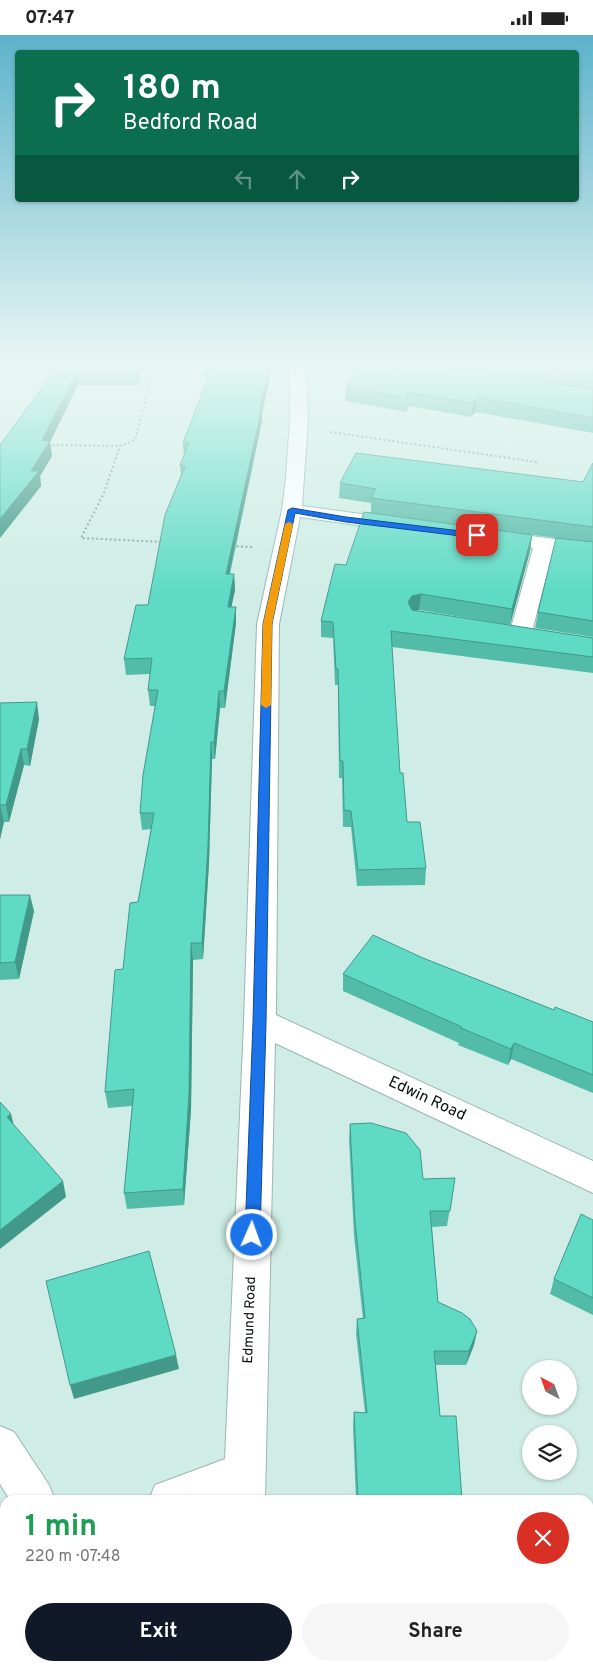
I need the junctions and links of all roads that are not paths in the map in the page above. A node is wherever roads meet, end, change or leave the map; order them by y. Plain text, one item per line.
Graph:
1 (297, 438) edge
2 (292, 510) junction
3 (419, 528) edge
4 (474, 535) edge
5 (544, 544) junction
6 (593, 550) edge
7 (520, 635) edge
8 (260, 1022) junction
9 (593, 1178) edge
10 (0, 1446) edge
11 (245, 1486) edge
12 (31, 1495) edge
13 (197, 1495) edge

1 - 2 street, Edmund Road
2 - 3 street
2 - 8 street, Edmund Road
4 - 5 street
5 - 6 street
5 - 7 street
8 - 9 street, Edwin Road
8 - 11 street, Edmund Road
10 - 12 street
11 - 13 street

